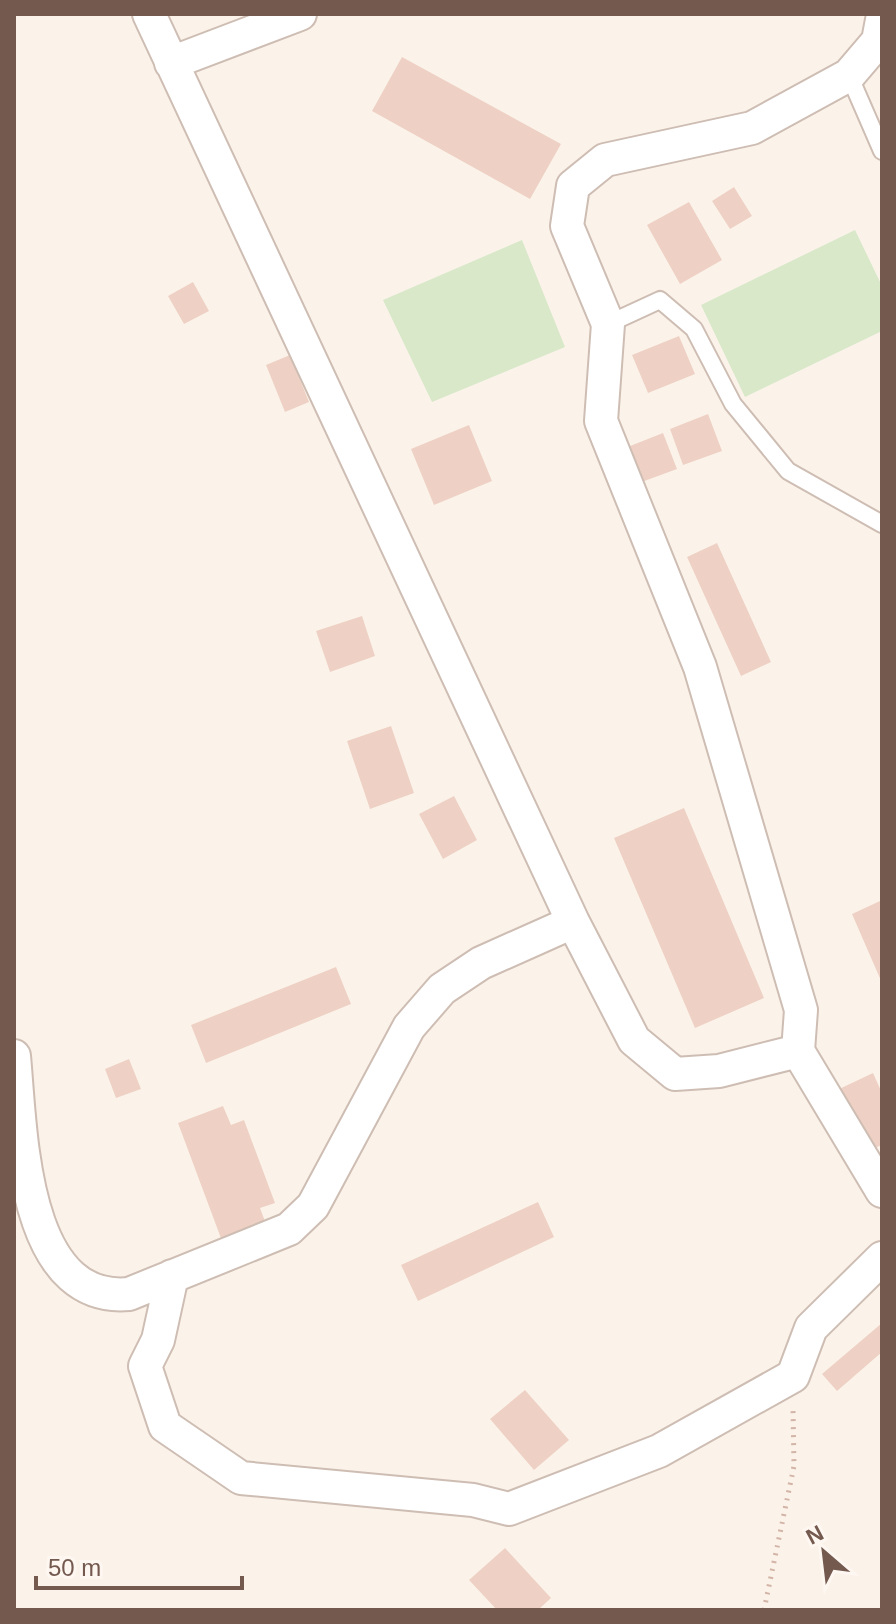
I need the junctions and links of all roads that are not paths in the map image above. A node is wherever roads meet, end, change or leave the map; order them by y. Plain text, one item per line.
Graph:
1 (149, 14) edge
2 (300, 14) edge
3 (882, 20) edge
4 (171, 63) junction
5 (849, 75) junction
6 (882, 151) edge
7 (608, 324) junction
8 (882, 524) edge
9 (573, 922) junction
10 (798, 1051) junction
11 (14, 1056) edge
12 (882, 1191) edge
13 (882, 1258) edge
14 (172, 1276) junction

1 - 4 street
2 - 4 street
3 - 5 street
4 - 9 street
5 - 6 lane
5 - 7 street
7 - 8 lane
7 - 10 street
9 - 10 street
9 - 14 street
10 - 12 street
11 - 14 street
13 - 14 street

